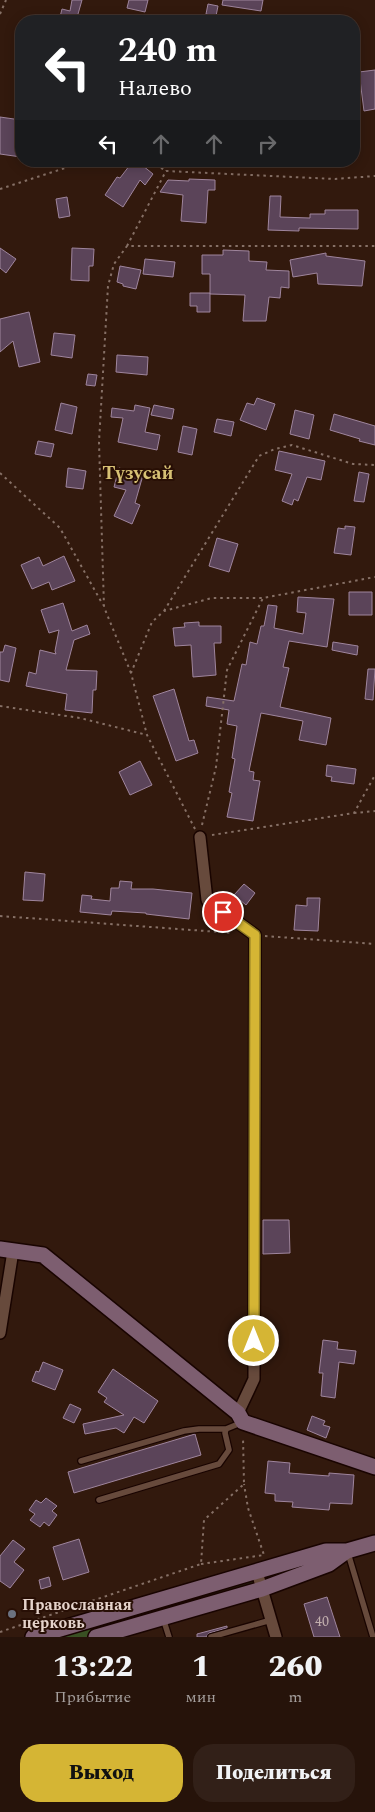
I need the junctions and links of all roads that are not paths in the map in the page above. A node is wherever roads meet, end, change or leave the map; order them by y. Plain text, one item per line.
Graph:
1 (200, 837) road end
2 (7, 1250) edge
3 (0, 1333) edge
4 (240, 1418) junction
5 (226, 1429) junction
6 (81, 1461) dead end
7 (375, 1467) edge
8 (99, 1500) dead end
9 (375, 1543) edge
10 (347, 1551) junction
11 (257, 1572) junction
12 (262, 1589) junction
13 (163, 1618) junction
14 (271, 1620) junction
15 (373, 1630) edge
16 (57, 1633) edge
17 (33, 1637) edge
18 (96, 1637) edge
19 (169, 1637) edge
20 (211, 1637) edge
21 (276, 1637) edge
22 (374, 1637) edge

1 - 4 street
2 - 3 street
2 - 4 street
4 - 5 lane
4 - 7 street
5 - 6 lane
5 - 8 lane
9 - 10 street
10 - 11 street
10 - 12 street
10 - 15 lane
11 - 12 street
11 - 16 street
12 - 13 street
12 - 14 street
13 - 18 street
13 - 19 lane
14 - 20 lane
14 - 21 street
15 - 22 lane
16 - 17 street

